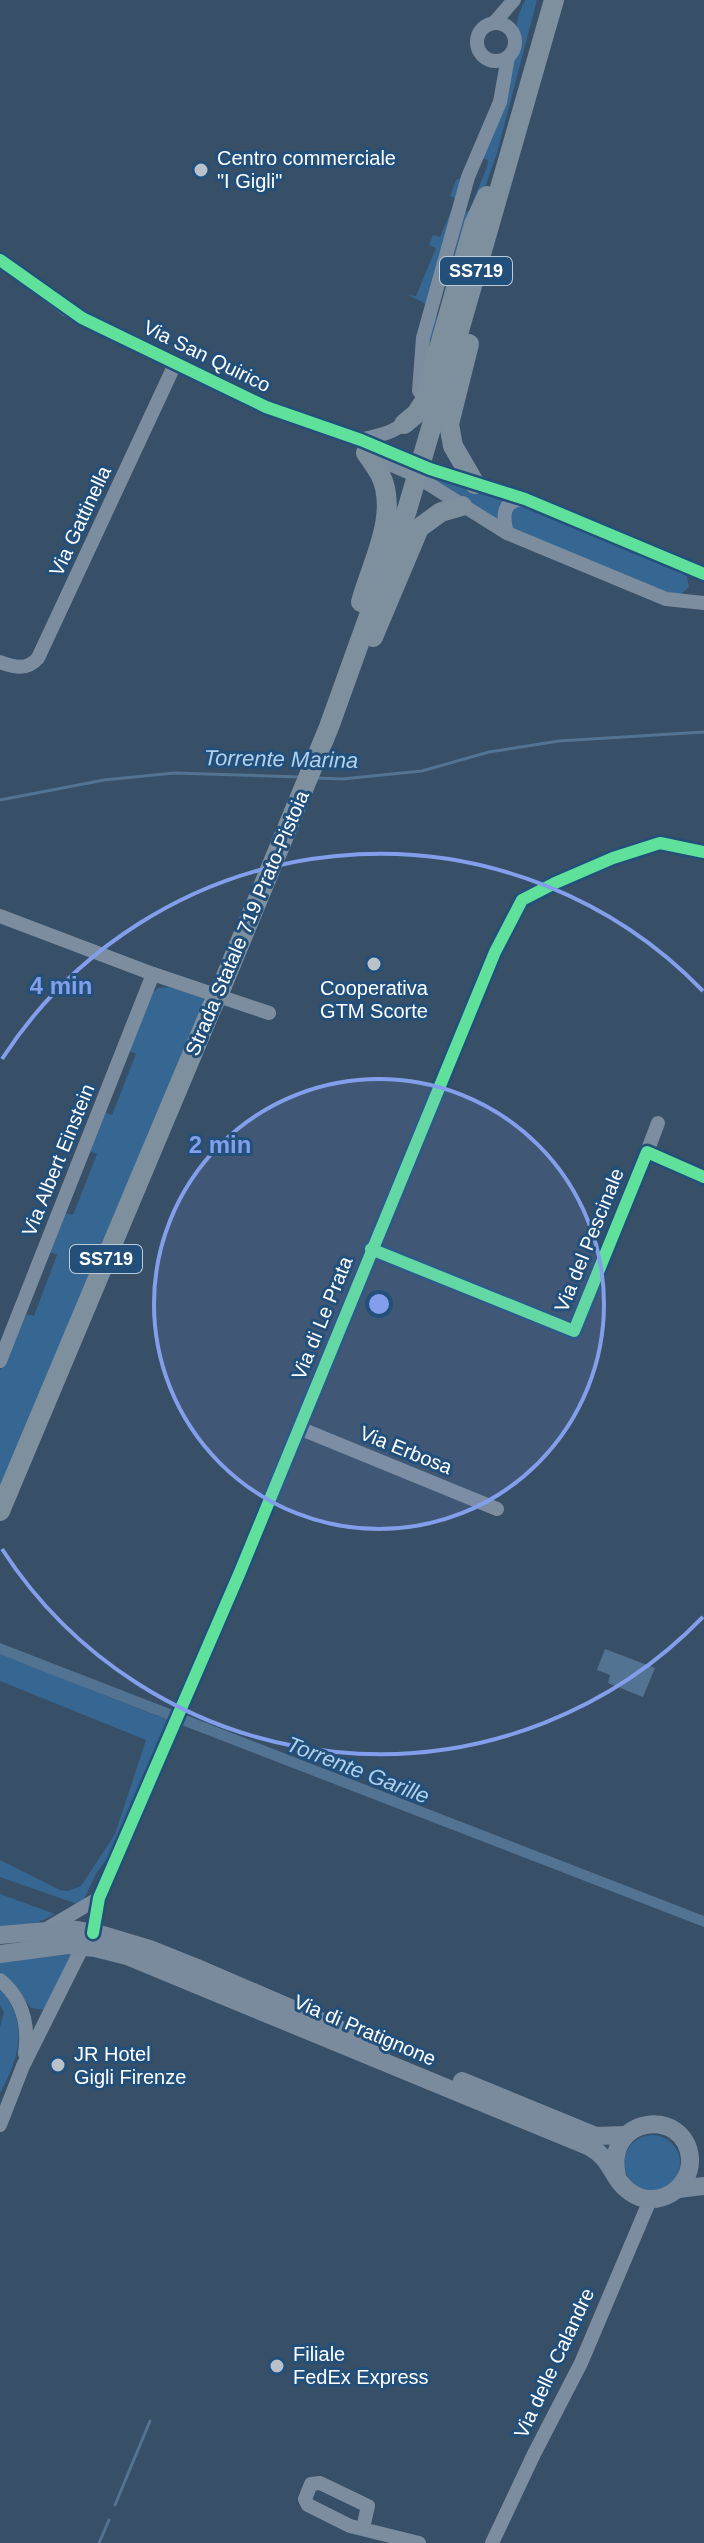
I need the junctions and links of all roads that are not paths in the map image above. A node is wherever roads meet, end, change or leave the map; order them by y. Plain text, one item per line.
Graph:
1 (515, 0) edge
2 (542, 0) edge
3 (554, 0) edge
4 (564, 0) edge
5 (494, 23) junction
6 (511, 30) junction
7 (508, 57) junction
8 (486, 58) junction
9 (533, 74) junction
10 (501, 88) junction
11 (516, 130) junction
12 (0, 260) edge
13 (176, 362) junction
14 (404, 424) junction
15 (364, 447) junction
16 (409, 466) dead end
17 (475, 484) junction
18 (525, 499) junction
19 (462, 506) junction
20 (507, 533) junction
21 (688, 567) junction
22 (704, 574) edge
23 (683, 600) junction
24 (704, 603) edge
25 (0, 662) edge
26 (329, 725) junction
27 (704, 852) edge
28 (0, 916) edge
29 (153, 974) junction
30 (269, 1013) dead end
31 (658, 1123) dead end
32 (647, 1152) junction
33 (704, 1177) edge
34 (371, 1249) junction
35 (0, 1361) edge
36 (299, 1428) junction
37 (497, 1509) dead end
38 (0, 1511) edge
39 (99, 1898) junction
40 (40, 1932) junction
41 (0, 1935) edge
42 (88, 1939) junction
43 (0, 1954) edge
44 (0, 1980) edge
45 (18, 2002) junction
46 (49, 2013) junction
47 (23, 2066) junction
48 (0, 2125) edge
49 (625, 2135) junction
50 (697, 2165) edge
51 (617, 2176) junction
52 (704, 2186) edge
53 (678, 2189) junction
54 (650, 2200) junction
55 (363, 2528) dead end
56 (419, 2543) edge
57 (492, 2543) edge

1 - 5 street
1 - 6 street
2 - 9 highway
3 - 9 highway, Strada Statale 719 Prato-Pistoia / SS719
4 - 9 highway
5 - 6 street
5 - 8 street
6 - 7 street
7 - 8 street
7 - 10 street
8 - 10 street
9 - 11 highway, Strada Statale 719 Prato-Pistoia / SS719
10 - 14 street
11 - 14 highway
11 - 17 highway
11 - 26 highway, Strada Statale 719 Prato-Pistoia / SS719, bridge
12 - 13 street, Via San Quirico
13 - 15 street, Via San Quirico
13 - 25 street, Via Gattinella
14 - 15 street
15 - 16 street, Via San Quirico
15 - 26 highway
17 - 18 street
17 - 19 street
18 - 20 street
18 - 21 street
19 - 20 street
19 - 26 highway
20 - 23 street
21 - 22 street
21 - 23 street
23 - 24 street
26 - 38 highway, Strada Statale 719 Prato-Pistoia / SS719, bridge
27 - 34 street, Via di Le Prata
28 - 29 street
29 - 30 street
29 - 35 street, Via Albert Einstein
31 - 32 street
32 - 33 street, Via del Pescinale
32 - 34 street, Via del Pescinale
34 - 36 street, Via di Le Prata
36 - 37 street, Via Erbosa
36 - 39 street, Via di Le Prata
39 - 40 street
39 - 42 street, Via di Le Prata
40 - 41 main road
40 - 42 main road
42 - 43 main road
42 - 46 street, Via di Le Prata
42 - 49 main road, Via di Pratignone
42 - 51 main road, Via di Pratignone
44 - 45 street
45 - 46 street
45 - 47 street
46 - 47 street, Via di Le Prata
47 - 48 street
49 - 50 main road, Via di Pratignone
49 - 51 main road
50 - 53 main road, Via di Pratignone
51 - 54 main road, Via di Pratignone
52 - 53 main road
53 - 54 main road
54 - 57 street, Via delle Calandre
55 - 56 street

